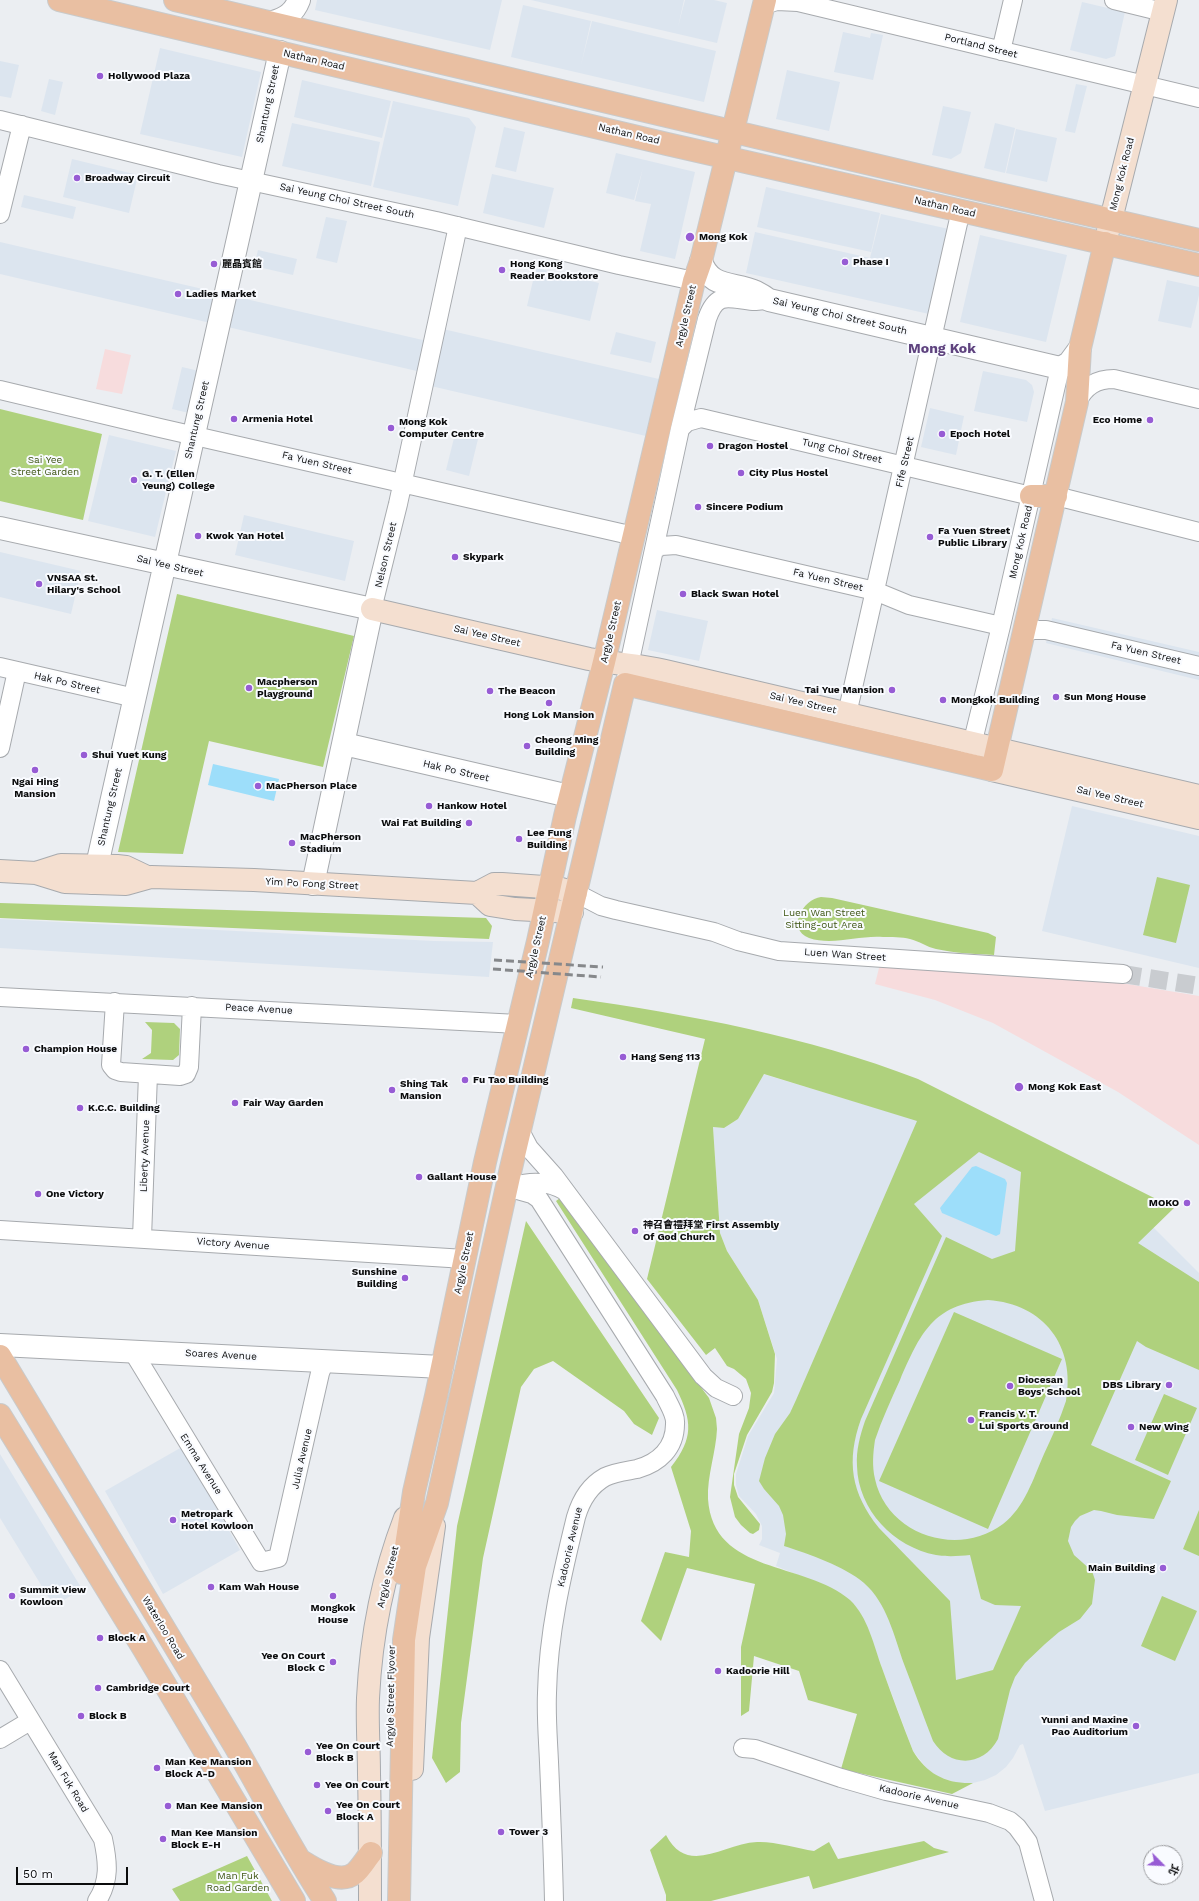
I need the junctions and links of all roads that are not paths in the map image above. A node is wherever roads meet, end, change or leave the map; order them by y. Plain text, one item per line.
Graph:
1 (60, 0) edge
2 (175, 0) edge
3 (299, 0) edge
4 (1013, 0) edge
5 (1114, 0) edge
6 (764, 3) edge
7 (1164, 6) edge
8 (273, 22) junction
9 (1001, 51) junction
10 (280, 52) junction
11 (1145, 86) junction
12 (1199, 98) edge
13 (0, 120) edge
14 (22, 125) junction
15 (733, 132) junction
16 (727, 157) junction
17 (252, 181) junction
18 (962, 210) junction
19 (0, 214) edge
20 (1110, 219) junction
21 (458, 226) junction
22 (1199, 240) edge
23 (1105, 243) junction
24 (701, 261) junction
25 (1199, 265) edge
26 (694, 281) junction
27 (769, 300) junction
28 (934, 337) junction
29 (1080, 348) junction
30 (1060, 368) junction
31 (0, 390) edge
32 (1199, 399) edge
33 (1077, 402) junction
34 (680, 429) junction
35 (194, 436) junction
36 (905, 466) junction
37 (402, 483) junction
38 (1031, 496) junction
39 (1056, 496) junction
40 (0, 528) edge
41 (1199, 532) edge
42 (634, 536) junction
43 (654, 550) junction
44 (165, 564) junction
45 (876, 592) junction
46 (372, 609) junction
47 (1001, 626) junction
48 (1023, 635) junction
49 (1199, 666) edge
50 (8, 669) edge
51 (602, 670) junction
52 (627, 674) junction
53 (135, 698) junction
54 (847, 714) junction
55 (973, 742) junction
56 (344, 744) junction
57 (0, 748) edge
58 (997, 748) junction
59 (968, 764) junction
60 (992, 770) junction
61 (569, 796) junction
62 (1199, 796) edge
63 (1199, 818) edge
64 (0, 871) edge
65 (95, 874) junction
66 (313, 884) junction
67 (549, 888) junction
68 (477, 893) junction
69 (574, 902) junction
70 (544, 910) junction
71 (1123, 974) tunnel mouth
72 (0, 996) edge
73 (115, 1002) junction
74 (192, 1006) junction
75 (518, 1024) junction
76 (148, 1074) junction
77 (520, 1131) junction
78 (507, 1187) junction
79 (566, 1191) junction
80 (473, 1221) junction
81 (0, 1230) edge
82 (142, 1238) junction
83 (465, 1259) junction
84 (132, 1350) junction
85 (0, 1354) edge
86 (325, 1360) junction
87 (442, 1367) junction
88 (733, 1396) dead end
89 (0, 1415) edge
90 (414, 1492) junction
91 (437, 1503) junction
92 (278, 1558) joint
93 (409, 1566) junction
94 (0, 1670) edge
95 (30, 1721) junction
96 (0, 1740) edge
97 (743, 1748) dead end
98 (371, 1853) junction
99 (297, 1858) junction
100 (97, 1901) edge
101 (294, 1901) edge
102 (325, 1901) edge
103 (370, 1901) edge
104 (388, 1901) edge
105 (399, 1901) edge
106 (408, 1901) edge
107 (554, 1901) edge
108 (1044, 1901) edge

1 - 10 main road, Nathan Road
2 - 8 main road
3 - 8 street
4 - 9 street
5 - 7 street
6 - 9 street, Portland Street
6 - 15 main road, Argyle Street
7 - 11 main road, Mong Kok Road
8 - 15 main road
9 - 11 street, Portland Street
10 - 16 main road, Nathan Road
10 - 17 street, Shantung Street
11 - 12 street, Portland Street
11 - 20 main road, Mong Kok Road
13 - 14 street, Sai Yeung Choi Street South
14 - 17 street, Sai Yeung Choi Street South
14 - 19 street
15 - 16 main road, Argyle Street
15 - 20 main road
16 - 18 main road, Nathan Road
16 - 24 main road, Argyle Street
17 - 21 street, Sai Yeung Choi Street South
17 - 35 street, Shantung Street
18 - 23 main road, Nathan Road
18 - 28 street, Fife Street
20 - 22 main road
20 - 23 main road, Mong Kok Road
21 - 26 street, Sai Yeung Choi Street South
21 - 37 street, Nelson Street
23 - 25 main road, Nathan Road
23 - 29 main road, Mong Kok Road
24 - 26 main road, Argyle Street
24 - 27 street, Sai Yeung Choi Street South
26 - 42 main road, Argyle Street
27 - 28 street, Sai Yeung Choi Street South
27 - 34 street, Argyle Street
28 - 30 street, Sai Yeung Choi Street South
28 - 36 street, Fife Street
29 - 30 street, Mong Kok Road
29 - 33 main road, Mong Kok Road
30 - 38 street, Mong Kok Road
31 - 35 street, Fa Yuen Street
32 - 33 street
33 - 39 main road, Mong Kok Road
34 - 36 street, Tung Choi Street
34 - 43 street, Argyle Street
35 - 37 street, Fa Yuen Street
35 - 44 street, Shantung Street
36 - 38 street, Tung Choi Street
36 - 45 street, Fife Street
37 - 42 street, Fa Yuen Street
37 - 46 street, Nelson Street
38 - 39 main road
38 - 47 street, Mong Kok Road
39 - 41 street
39 - 48 main road, Mong Kok Road
40 - 44 street, Sai Yee Street
42 - 51 main road, Argyle Street
43 - 45 street, Fa Yuen Street
43 - 52 street, Argyle Street
44 - 46 street, Sai Yee Street
44 - 53 street, Shantung Street
45 - 47 street, Fa Yuen Street
45 - 54 street, Fife Street
46 - 51 main road, Sai Yee Street
46 - 56 street, Nelson Street
47 - 55 street, Mong Kok Road
48 - 49 street, Fa Yuen Street
48 - 58 main road, Mong Kok Road
50 - 53 street, Hak Po Street
50 - 57 street
51 - 52 main road, Sai Yee Street
51 - 61 main road, Argyle Street
52 - 54 main road, Sai Yee Street
52 - 59 main road, Sai Yee Street
52 - 69 main road, Argyle Street
53 - 65 street, Shantung Street
54 - 55 main road, Sai Yee Street
55 - 58 main road
55 - 59 street, Mong Kok Road
56 - 61 street, Hak Po Street
56 - 66 street, Nelson Street
58 - 60 main road, Mong Kok Road
58 - 62 main road
59 - 60 main road, Sai Yee Street
60 - 63 main road, Sai Yee Street
61 - 67 main road, Argyle Street
64 - 65 main road, Yim Po Fong Street
65 - 66 main road, Yim Po Fong Street
66 - 68 main road, Yim Po Fong Street
67 - 68 main road, Yim Po Fong Street
67 - 69 main road, Yim Po Fong Street
67 - 70 main road, Argyle Street
68 - 70 main road
69 - 70 main road
69 - 71 street, Luen Wan Street
69 - 77 main road, Argyle Street
70 - 75 main road, Argyle Street
72 - 73 street, Peace Avenue
73 - 74 street, Peace Avenue
73 - 76 street
74 - 75 street, Peace Avenue
74 - 76 street
75 - 80 main road, Argyle Street
76 - 82 street, Liberty Avenue
77 - 78 main road, Argyle Street
77 - 79 street
78 - 79 street
78 - 80 main road
78 - 91 main road, Argyle Street
78 - 107 street, Kadoorie Avenue
79 - 88 street
80 - 83 main road, Argyle Street
81 - 82 street, Victory Avenue
82 - 83 street, Victory Avenue
83 - 87 main road, Argyle Street
84 - 85 street, Soares Avenue
84 - 86 street, Soares Avenue
84 - 92 street, Emma Avenue
85 - 99 main road, Waterloo Road
86 - 87 street, Soares Avenue
86 - 92 street, Julia Avenue
87 - 90 main road, Argyle Street
89 - 101 main road
90 - 93 main road, Argyle Street Flyover
90 - 98 main road, Argyle Street
91 - 93 main road, Argyle Street Flyover
91 - 106 main road, Argyle Street
93 - 104 main road, Argyle Street Flyover
93 - 105 main road, Argyle Street Flyover
94 - 95 street, Man Fuk Road
95 - 96 street
95 - 100 street, Man Fuk Road
97 - 108 street, Kadoorie Avenue
98 - 99 main road
98 - 103 main road, Argyle Street
99 - 102 main road, Waterloo Road

